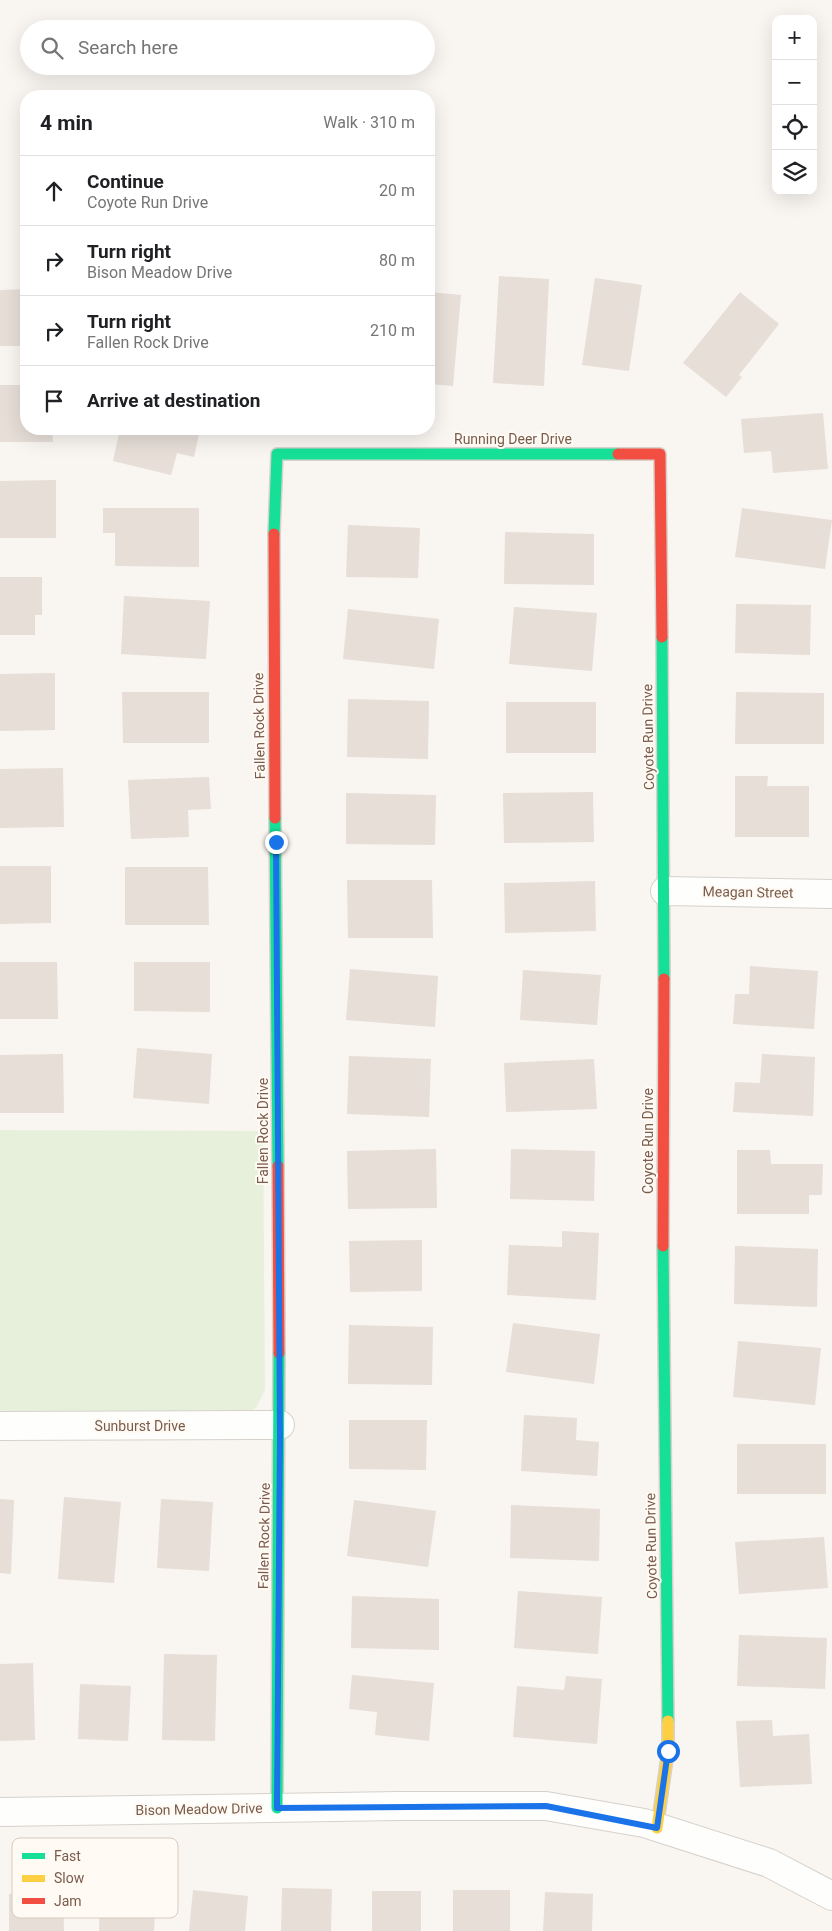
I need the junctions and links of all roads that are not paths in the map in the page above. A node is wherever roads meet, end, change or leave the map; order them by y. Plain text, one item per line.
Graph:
1 (277, 454) joint
2 (660, 454) joint
3 (665, 891) junction
4 (832, 894) edge
5 (280, 1425) junction
6 (0, 1426) edge
7 (277, 1808) junction
8 (0, 1812) edge
9 (657, 1828) junction
10 (832, 1896) edge

1 - 2 street, Running Deer Drive
1 - 5 street, Fallen Rock Drive
2 - 3 street, Coyote Run Drive
3 - 4 street, Meagan Street
3 - 9 street, Coyote Run Drive
5 - 6 street, Sunburst Drive
5 - 7 street, Fallen Rock Drive
7 - 8 street, Bison Meadow Drive
7 - 9 street, Bison Meadow Drive
9 - 10 street, Bison Meadow Drive

